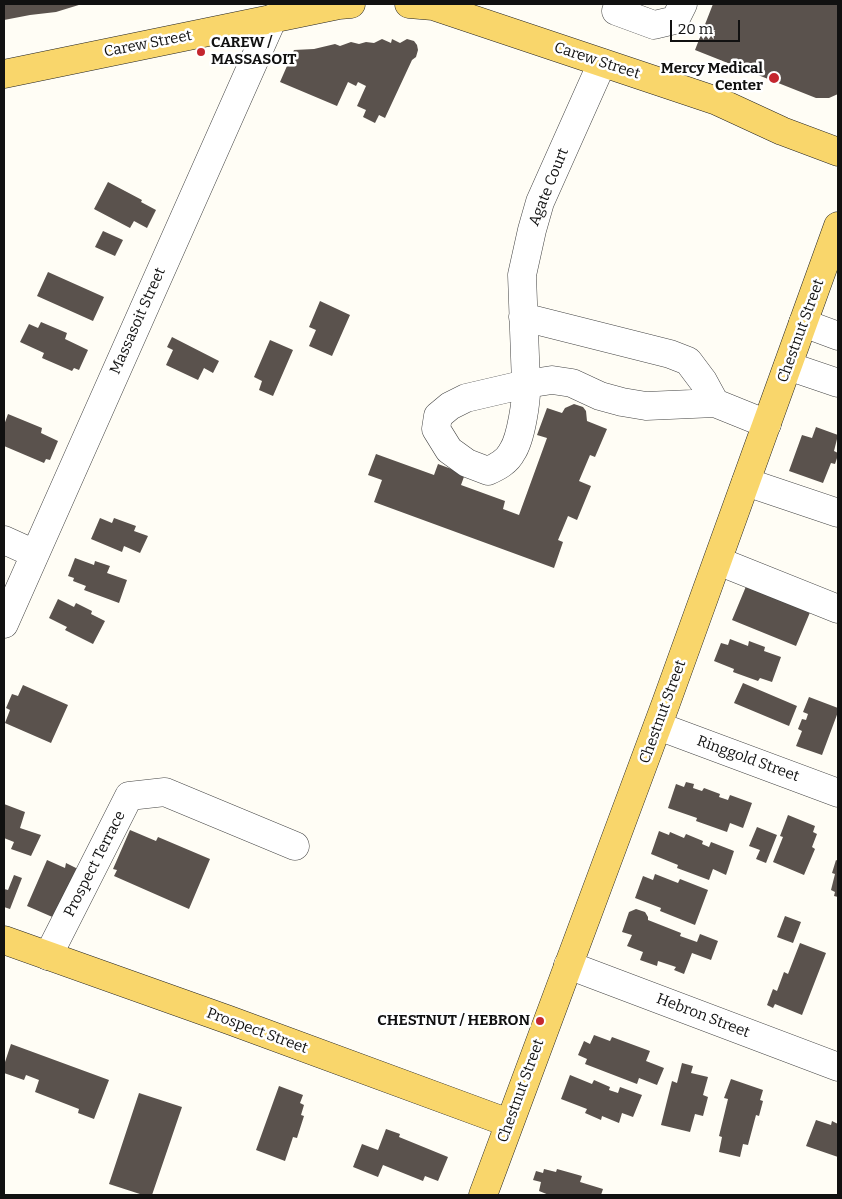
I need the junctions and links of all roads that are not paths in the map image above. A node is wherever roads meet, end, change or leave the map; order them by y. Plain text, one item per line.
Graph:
1 (352, 4) edge
2 (409, 4) edge
3 (682, 4) edge
4 (618, 7) edge
5 (273, 18) junction
6 (602, 63) junction
7 (4, 74) edge
8 (838, 152) edge
9 (838, 226) edge
10 (523, 317) junction
11 (804, 323) junction
12 (838, 336) edge
13 (788, 366) junction
14 (838, 383) edge
15 (716, 403) junction
16 (767, 424) junction
17 (746, 482) junction
18 (838, 514) edge
19 (4, 540) edge
20 (35, 554) junction
21 (718, 561) junction
22 (838, 609) edge
23 (4, 624) edge
24 (658, 726) junction
25 (838, 793) edge
26 (295, 846) dead end
27 (4, 940) edge
28 (48, 956) junction
29 (568, 965) junction
30 (838, 1067) edge
31 (509, 1123) junction
32 (483, 1195) edge

1 - 5 main road, Carew Street
2 - 6 main road, Carew Street
3 - 4 street
5 - 7 main road, Carew Street
5 - 20 street, Massasoit Street
6 - 8 main road, Carew Street
6 - 10 street, Agate Court
9 - 11 main road, Chestnut Street
10 - 15 street
10 - 15 street, Agate Court
11 - 12 street
11 - 13 main road, Chestnut Street
13 - 14 street
13 - 16 main road, Chestnut Street
15 - 16 street
16 - 17 main road, Chestnut Street
17 - 18 street
17 - 21 main road, Chestnut Street
19 - 20 street
20 - 23 street, Massasoit Street
21 - 22 street
21 - 24 main road, Chestnut Street
24 - 25 street, Ringgold Street
24 - 29 main road, Chestnut Street
26 - 28 street, Prospect Terrace
27 - 28 main road, Prospect Street
28 - 31 main road, Prospect Street
29 - 30 street, Hebron Street
29 - 31 main road, Chestnut Street
31 - 32 main road, Chestnut Street

